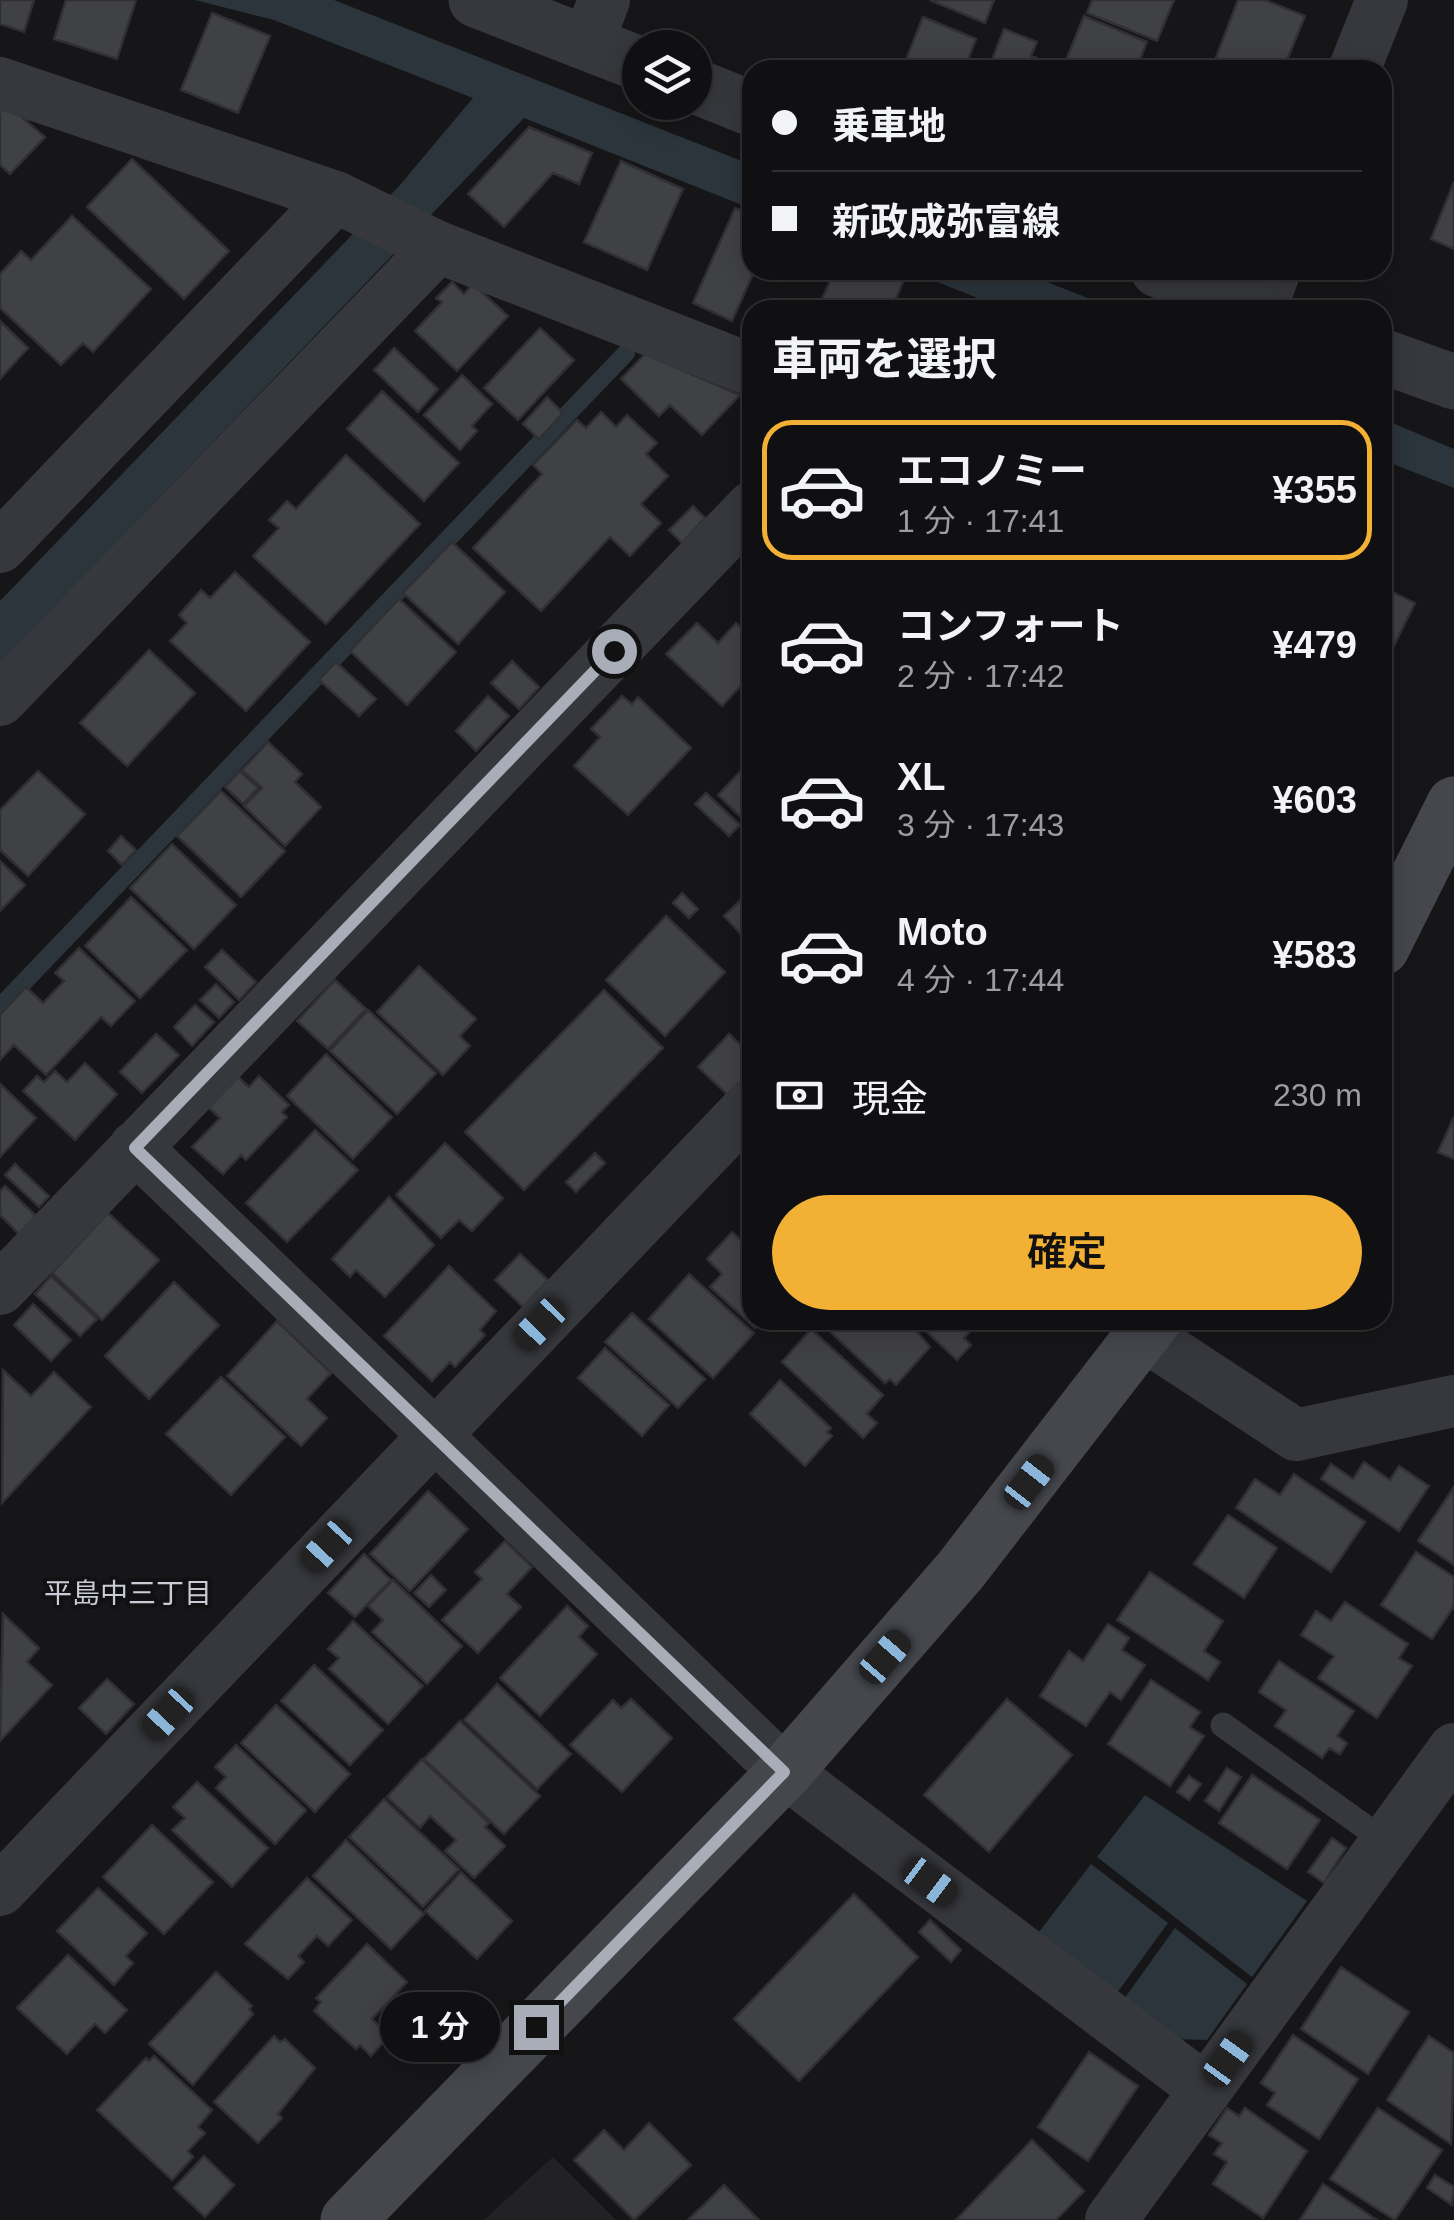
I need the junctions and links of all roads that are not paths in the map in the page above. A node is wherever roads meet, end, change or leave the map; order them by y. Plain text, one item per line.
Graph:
1 (476, 0) edge
2 (1382, 0) edge
3 (596, 22) edge
4 (622, 47) edge
5 (1358, 60) edge
6 (0, 83) edge
7 (712, 93) edge
8 (742, 105) edge
9 (350, 204) junction
10 (430, 243) junction
11 (1183, 280) edge
12 (1234, 300) edge
13 (1392, 360) edge
14 (742, 366) edge
15 (1454, 382) edge
16 (742, 517) edge
17 (0, 546) edge
18 (0, 700) edge
19 (1454, 804) edge
20 (1392, 928) edge
21 (742, 1114) edge
22 (135, 1148) junction
23 (0, 1289) edge
24 (1147, 1330) edge
25 (1152, 1330) edge
26 (1454, 1401) edge
27 (434, 1434) junction
28 (1223, 1725) dead end
29 (1454, 1749) edge
30 (784, 1772) junction
31 (1386, 1842) junction
32 (0, 1890) edge
33 (1206, 2090) junction
34 (348, 2220) edge
35 (1111, 2220) edge

1 - 3 street
2 - 5 street
3 - 4 street
6 - 9 street
7 - 8 street
9 - 10 street
9 - 17 street
10 - 14 street
10 - 18 street
11 - 12 street
13 - 15 street
16 - 22 street
19 - 20 main road
21 - 27 street
22 - 23 street
22 - 27 street
24 - 30 main road
25 - 26 street
27 - 30 street
27 - 32 street
28 - 31 lane
29 - 31 street
30 - 33 street
30 - 34 main road
31 - 33 street
33 - 35 street

